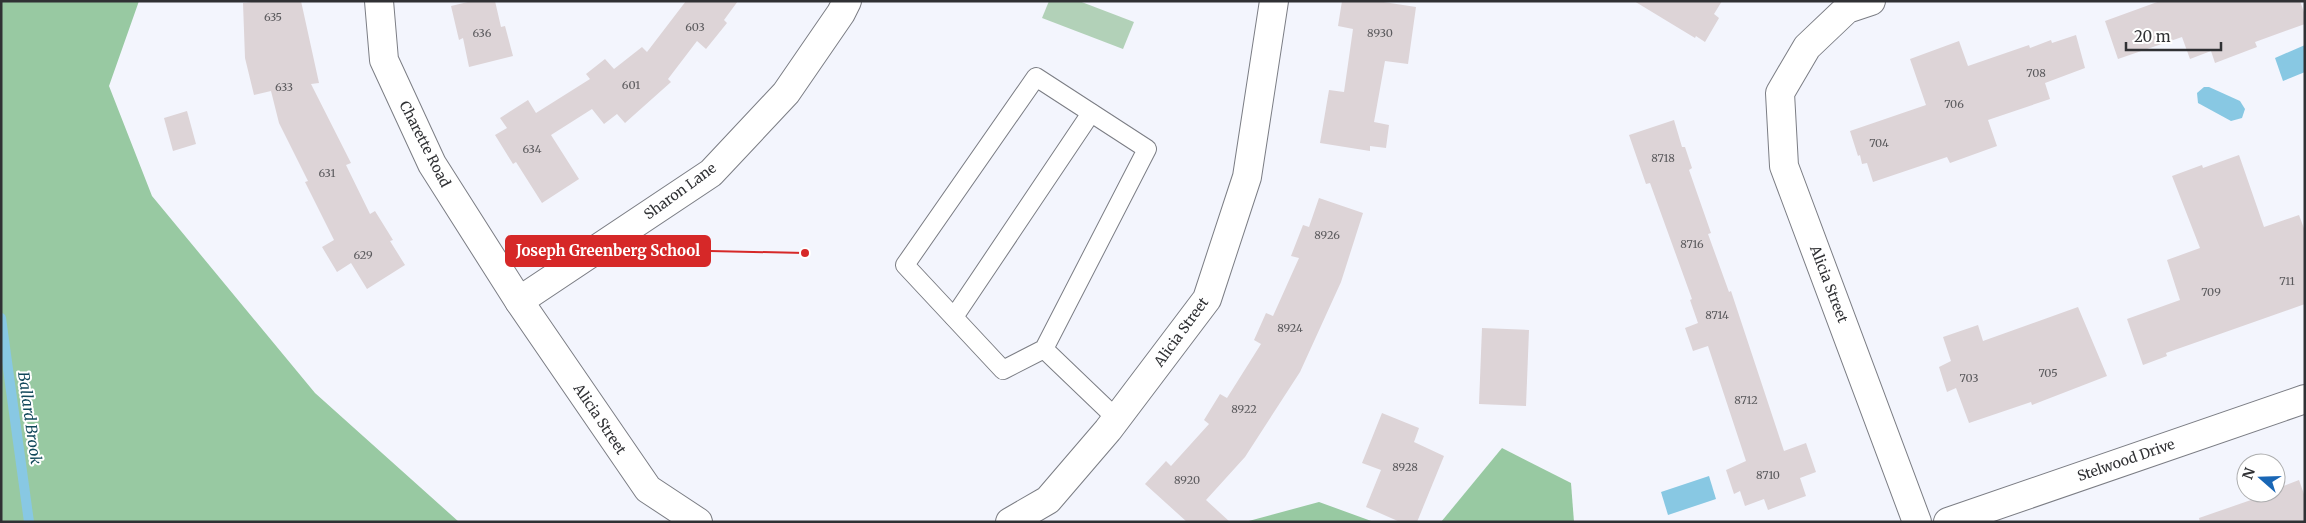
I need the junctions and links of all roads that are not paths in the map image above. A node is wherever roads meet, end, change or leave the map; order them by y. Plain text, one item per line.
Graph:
1 (379, 1) edge
2 (847, 1) edge
3 (1274, 1) edge
4 (1871, 1) edge
5 (1091, 113) junction
6 (519, 301) junction
7 (954, 317) junction
8 (1044, 348) junction
9 (2305, 398) edge
10 (1116, 419) junction
11 (698, 522) edge
12 (1010, 522) edge
13 (1918, 522) edge
14 (1948, 522) edge

1 - 6 street, Charette Road
2 - 6 street, Sharon Lane
3 - 10 street, Alicia Street
4 - 13 street, Alicia Street
5 - 7 lane
5 - 7 lane
5 - 8 lane
6 - 11 street, Alicia Street
7 - 8 lane
8 - 10 lane
9 - 14 street, Stelwood Drive
10 - 12 street, Alicia Street

